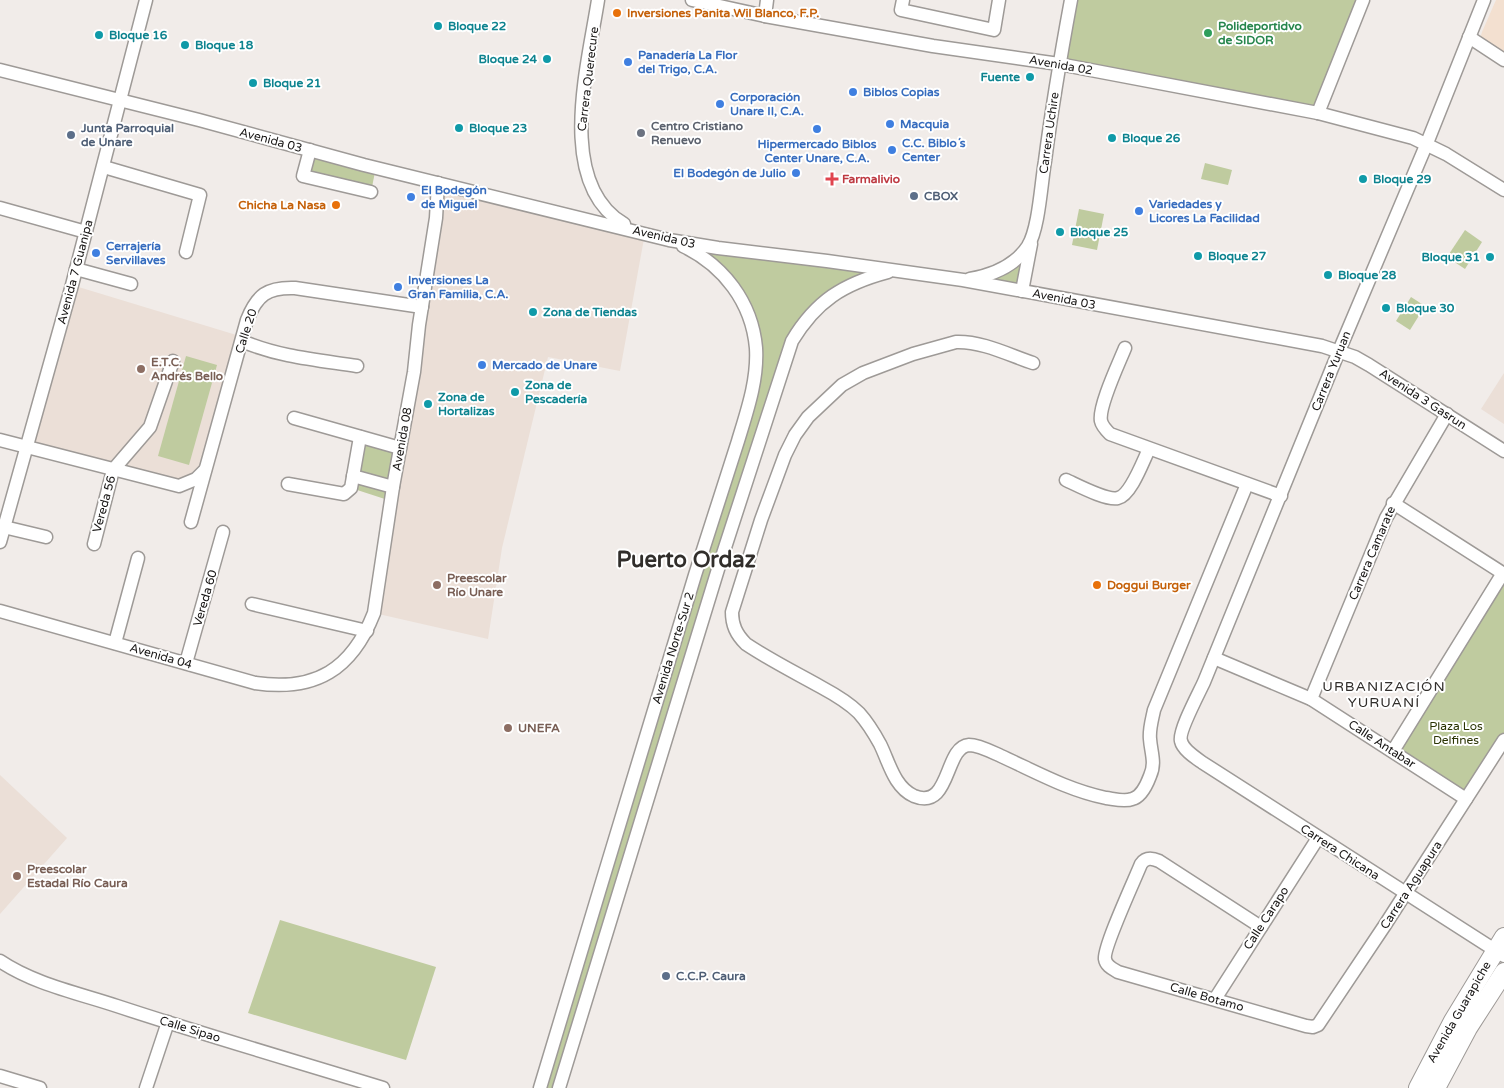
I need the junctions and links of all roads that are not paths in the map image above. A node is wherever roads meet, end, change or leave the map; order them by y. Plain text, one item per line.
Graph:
1 (146, 0) edge
2 (598, 0) edge
3 (692, 0) edge
4 (768, 0) edge
5 (903, 0) edge
6 (999, 0) edge
7 (1071, 0) edge
8 (1363, 0) edge
9 (1484, 0) edge
10 (765, 16) junction
11 (1469, 37) junction
12 (1504, 60) edge
13 (1058, 64) junction
14 (0, 70) edge
15 (121, 100) junction
16 (1318, 113) junction
17 (1427, 144) junction
18 (310, 150) junction
19 (104, 166) junction
20 (438, 182) junction
21 (1504, 190) edge
22 (371, 192) dead end
23 (0, 208) edge
24 (632, 230) junction
25 (86, 232) junction
26 (1032, 236) junction
27 (669, 240) junction
28 (186, 252) dead end
29 (76, 268) junction
30 (895, 270) junction
31 (962, 280) junction
32 (131, 284) dead end
33 (1022, 291) junction
34 (422, 307) junction
35 (242, 341) junction
36 (1126, 348) dead end
37 (1339, 351) junction
38 (172, 361) dead end
39 (1033, 363) dead end
40 (357, 366) dead end
41 (1447, 414) junction
42 (294, 418) dead end
43 (360, 437) junction
44 (0, 440) edge
45 (28, 447) junction
46 (400, 448) junction
47 (1149, 449) junction
48 (1504, 451) edge
49 (114, 470) junction
50 (205, 470) junction
51 (1066, 480) dead end
52 (352, 482) junction
53 (288, 484) dead end
54 (1247, 484) junction
55 (393, 487) junction
56 (1281, 496) junction
57 (1393, 503) junction
58 (191, 522) dead end
59 (2, 527) edge
60 (223, 532) dead end
61 (46, 537) dead end
62 (0, 542) edge
63 (94, 544) dead end
64 (138, 558) dead end
65 (1504, 573) edge
66 (252, 604) dead end
67 (0, 611) edge
68 (367, 631) junction
69 (115, 643) junction
70 (1214, 658) junction
71 (186, 664) junction
72 (322, 676) joint
73 (1311, 699) junction
74 (1504, 740) edge
75 (1181, 742) joint
76 (1393, 751) junction
77 (1466, 799) junction
78 (1318, 838) junction
79 (1405, 893) junction
80 (1261, 927) junction
81 (1501, 948) edge
82 (0, 962) edge
83 (1504, 972) edge
84 (1215, 999) junction
85 (168, 1022) junction
86 (1313, 1026) joint
87 (0, 1076) edge
88 (40, 1088) edge
89 (146, 1088) edge
90 (383, 1088) edge
91 (540, 1088) edge
92 (558, 1088) edge
93 (1418, 1088) edge
94 (1436, 1088) edge

1 - 15 street, Avenida 7 Guanipa
2 - 24 street, Carrera Querecure
3 - 10 street, Avenida 02
4 - 10 street
5 - 6 street
7 - 13 street, Carrera Uchire
8 - 16 street
9 - 11 street, Carrera Yuruan
10 - 13 street, Avenida 02
11 - 12 street
11 - 17 street, Carrera Yuruan
13 - 16 street, Avenida 02
13 - 26 street, Carrera Uchire
14 - 15 street, Avenida 03
15 - 18 street, Avenida 03
15 - 19 street, Avenida 7 Guanipa
16 - 17 street, Avenida 02
17 - 21 street, Avenida 02
17 - 37 street, Carrera Yuruan
18 - 20 street, Avenida 03
18 - 22 street
19 - 25 street, Avenida 7 Guanipa
19 - 28 street
20 - 24 street, Avenida 03
20 - 34 street, Avenida 08
23 - 25 street
24 - 27 street, Avenida 03
25 - 29 street, Avenida 7 Guanipa
26 - 31 street, Carrera Uchire
26 - 33 street, Carrera Uchire
27 - 30 street, Avenida 03
27 - 91 street, Avenida Norte-Sur 2
29 - 32 street
29 - 45 street, Avenida 7 Guanipa
30 - 31 street, Avenida 03
30 - 92 street, Avenida Norte-Sur 2
31 - 33 street, Avenida 03
33 - 37 street, Avenida 03
34 - 35 street, Calle 20
34 - 46 street, Avenida 08
35 - 40 street
35 - 50 street, Calle 20
36 - 47 street
37 - 41 street, Avenida 3 Gasrun
37 - 56 street, Carrera Yuruan
38 - 49 street, Vereda 56
39 - 54 street
41 - 48 street, Avenida 3 Gasrun
41 - 57 street, Carrera Camarate
42 - 43 street
43 - 46 street
43 - 52 street
44 - 45 street
45 - 49 street
45 - 59 street, Avenida 7 Guanipa
46 - 55 street, Avenida 08
47 - 51 street
47 - 54 street
49 - 50 street
49 - 63 street, Vereda 56
50 - 58 street, Calle 20
52 - 53 street
52 - 55 street
54 - 56 street
55 - 68 street, Avenida 08
56 - 70 street, Carrera Yuruan
57 - 65 street
57 - 73 street, Carrera Camarate
59 - 61 street
59 - 62 street, Avenida 7 Guanipa
60 - 71 street, Vereda 60
64 - 69 street
65 - 76 street
66 - 68 street
67 - 69 street, Avenida 04
68 - 72 street, Avenida 08
69 - 71 street, Avenida 04
70 - 73 street, Calle Antabar
70 - 75 street, Carrera Yuruan
71 - 72 street, Avenida 04
73 - 76 street, Calle Antabar
74 - 77 street, Carrera Aguapura
75 - 78 street, Carrera Chicana
76 - 77 street, Calle Antabar
77 - 79 street, Carrera Aguapura
78 - 79 street, Carrera Chicana
78 - 80 street, Calle Carapo
79 - 81 street, Carrera Chicana
79 - 86 street, Carrera Aguapura
80 - 84 street, Calle Carapo
80 - 84 street, Calle Botamo
81 - 93 street, Avenida Guarapiche
82 - 85 street, Calle Sipao
83 - 94 street, Avenida Guarapiche
84 - 86 street, Calle Botamo
85 - 89 street
85 - 90 street, Calle Sipao
87 - 88 street

